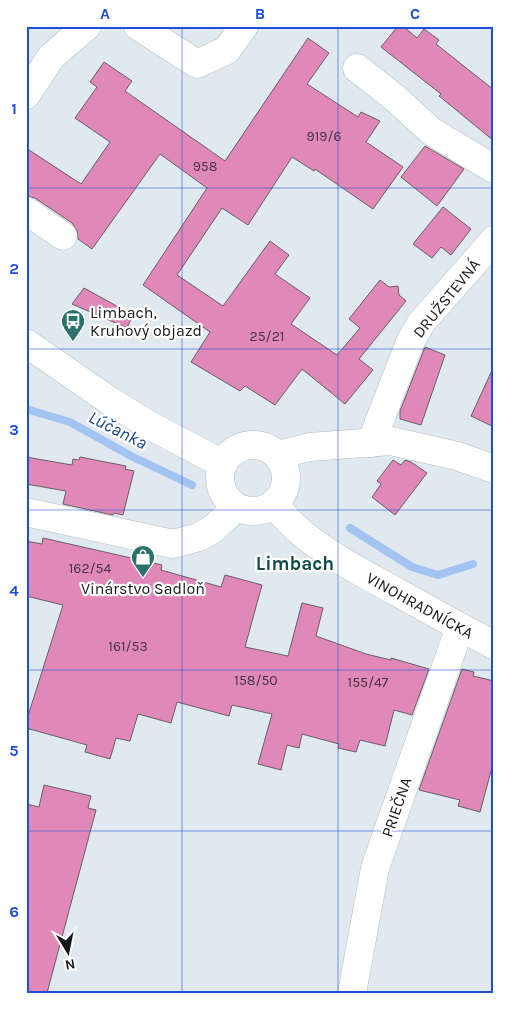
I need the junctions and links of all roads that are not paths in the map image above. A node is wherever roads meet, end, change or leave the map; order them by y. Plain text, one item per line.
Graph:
1 (87, 26) edge
2 (138, 26) edge
3 (244, 26) edge
4 (357, 68) dead end
5 (26, 95) edge
6 (494, 169) edge
7 (26, 211) edge
8 (63, 236) dead end
9 (494, 240) edge
10 (26, 343) edge
11 (370, 443) junction
12 (277, 455) junction
13 (222, 464) junction
14 (494, 469) edge
15 (274, 503) junction
16 (233, 504) junction
17 (26, 512) edge
18 (460, 627) junction
19 (494, 645) edge
20 (352, 993) edge

1 - 5 street
2 - 3 street
4 - 6 street
7 - 8 street
9 - 11 street, DRUŽSTEVNÁ
10 - 13 street
11 - 12 street
11 - 14 street
12 - 13 street
12 - 15 street
13 - 16 street
15 - 16 street
15 - 18 street, VINOHRADNÍCKA
16 - 17 street
18 - 19 street, VINOHRADNÍCKA
18 - 20 street, PRIEČNA

